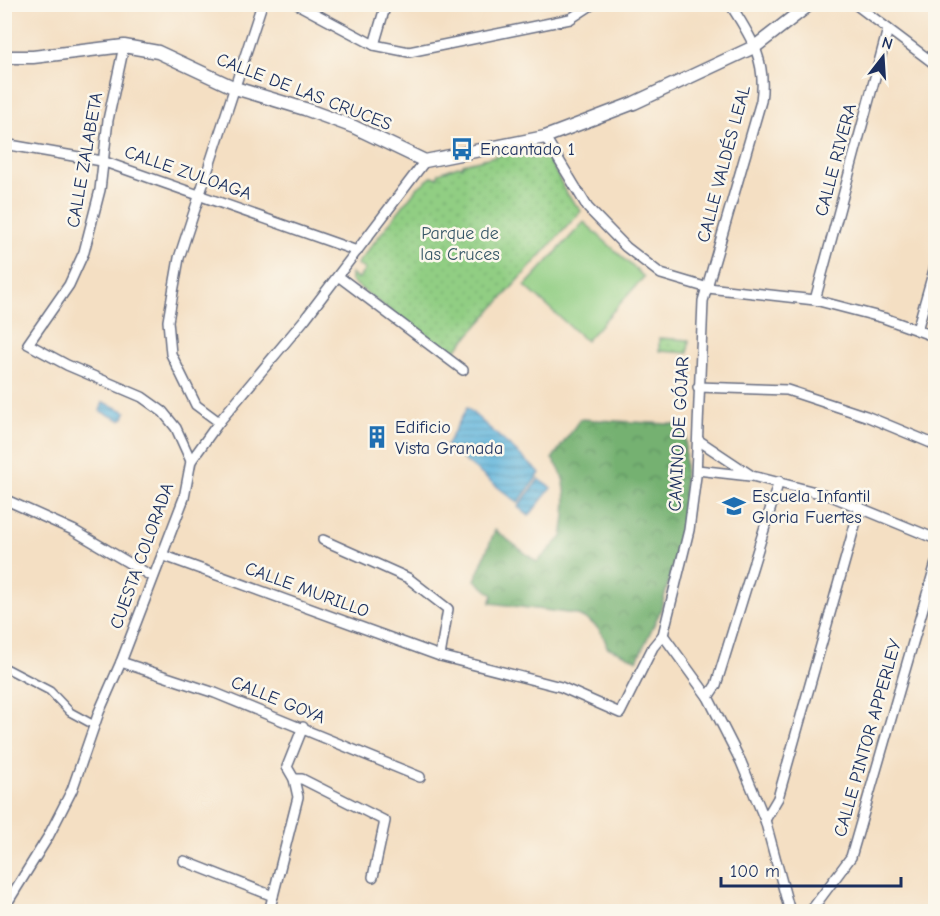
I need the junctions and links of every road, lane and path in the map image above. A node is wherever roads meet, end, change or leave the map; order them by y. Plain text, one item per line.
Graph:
1 (262, 4) edge
2 (297, 4) edge
3 (386, 4) edge
4 (593, 4) edge
5 (730, 4) edge
6 (810, 4) edge
7 (855, 4) edge
8 (888, 30) junction
9 (374, 45) junction
10 (124, 46) junction
11 (756, 46) junction
12 (4, 57) edge
13 (936, 65) edge
14 (235, 88) junction
15 (545, 137) junction
16 (4, 144) edge
17 (102, 161) junction
18 (426, 161) junction
19 (200, 194) junction
20 (357, 251) junction
21 (936, 263) edge
22 (338, 276) junction
23 (708, 288) junction
24 (815, 300) junction
25 (917, 330) junction
26 (936, 337) edge
27 (463, 370) dead end
28 (698, 387) junction
29 (219, 422) junction
30 (698, 440) junction
31 (936, 444) edge
32 (191, 461) junction
33 (732, 462) junction
34 (697, 470) junction
35 (723, 474) junction
36 (752, 476) junction
37 (779, 481) junction
38 (4, 499) edge
39 (860, 507) junction
40 (936, 539) edge
41 (323, 540) dead end
42 (162, 555) junction
43 (936, 563) edge
44 (153, 577) junction
45 (663, 635) junction
46 (440, 656) junction
47 (121, 662) junction
48 (4, 668) edge
49 (708, 697) junction
50 (620, 713) joint
51 (94, 725) junction
52 (303, 727) junction
53 (420, 777) dead end
54 (294, 779) junction
55 (765, 820) junction
56 (184, 861) dead end
57 (373, 877) dead end
58 (273, 897) junction
59 (4, 908) edge
60 (268, 912) edge
61 (790, 912) edge
62 (810, 912) edge

1 - 14 street
2 - 9 street
3 - 9 street
4 - 9 street
5 - 11 street
6 - 11 street
7 - 8 street
8 - 13 street
8 - 24 street, CALLE RIVERA
10 - 12 street, CALLE DE LAS CRUCES
10 - 14 street, CALLE DE LAS CRUCES
10 - 17 street, CALLE ZALABETA
11 - 15 street
11 - 23 street, CALLE VALDÉS LEAL
14 - 18 street, CALLE DE LAS CRUCES
14 - 19 street
15 - 18 street
15 - 23 street
16 - 17 street, CALLE ZULOAGA
17 - 19 street, CALLE ZULOAGA
17 - 32 street, CALLE ZALABETA
18 - 20 street, CUESTA COLORADA
19 - 20 street, CALLE ZULOAGA
19 - 29 street
20 - 22 street, CUESTA COLORADA
21 - 25 street
22 - 27 street
22 - 29 street, CUESTA COLORADA
23 - 24 street
23 - 28 street, CAMINO DE GÓJAR
24 - 25 street
25 - 26 street
28 - 30 street, CAMINO DE GÓJAR
28 - 31 street
29 - 32 street, CUESTA COLORADA
30 - 33 street
30 - 34 street, CAMINO DE GÓJAR
32 - 42 street, CUESTA COLORADA
33 - 35 street
33 - 36 street
34 - 35 street
34 - 45 street, CAMINO DE GÓJAR
35 - 36 street
36 - 37 street
37 - 39 street
37 - 49 street
38 - 44 street
39 - 40 street
39 - 55 street
41 - 46 street
42 - 44 street, CUESTA COLORADA
42 - 46 street, CALLE MURILLO
43 - 62 street, CALLE PINTOR APPERLEY
44 - 47 street, CUESTA COLORADA
45 - 49 street
45 - 50 street, CAMINO DE GÓJAR
46 - 50 street, CALLE MURILLO
47 - 51 street, CUESTA COLORADA
47 - 52 street, CALLE GOYA
48 - 51 street
49 - 55 street
51 - 59 street, CUESTA COLORADA
52 - 53 street, CALLE GOYA
52 - 54 street
54 - 57 street
54 - 58 street
55 - 61 street
56 - 58 street
58 - 60 street

